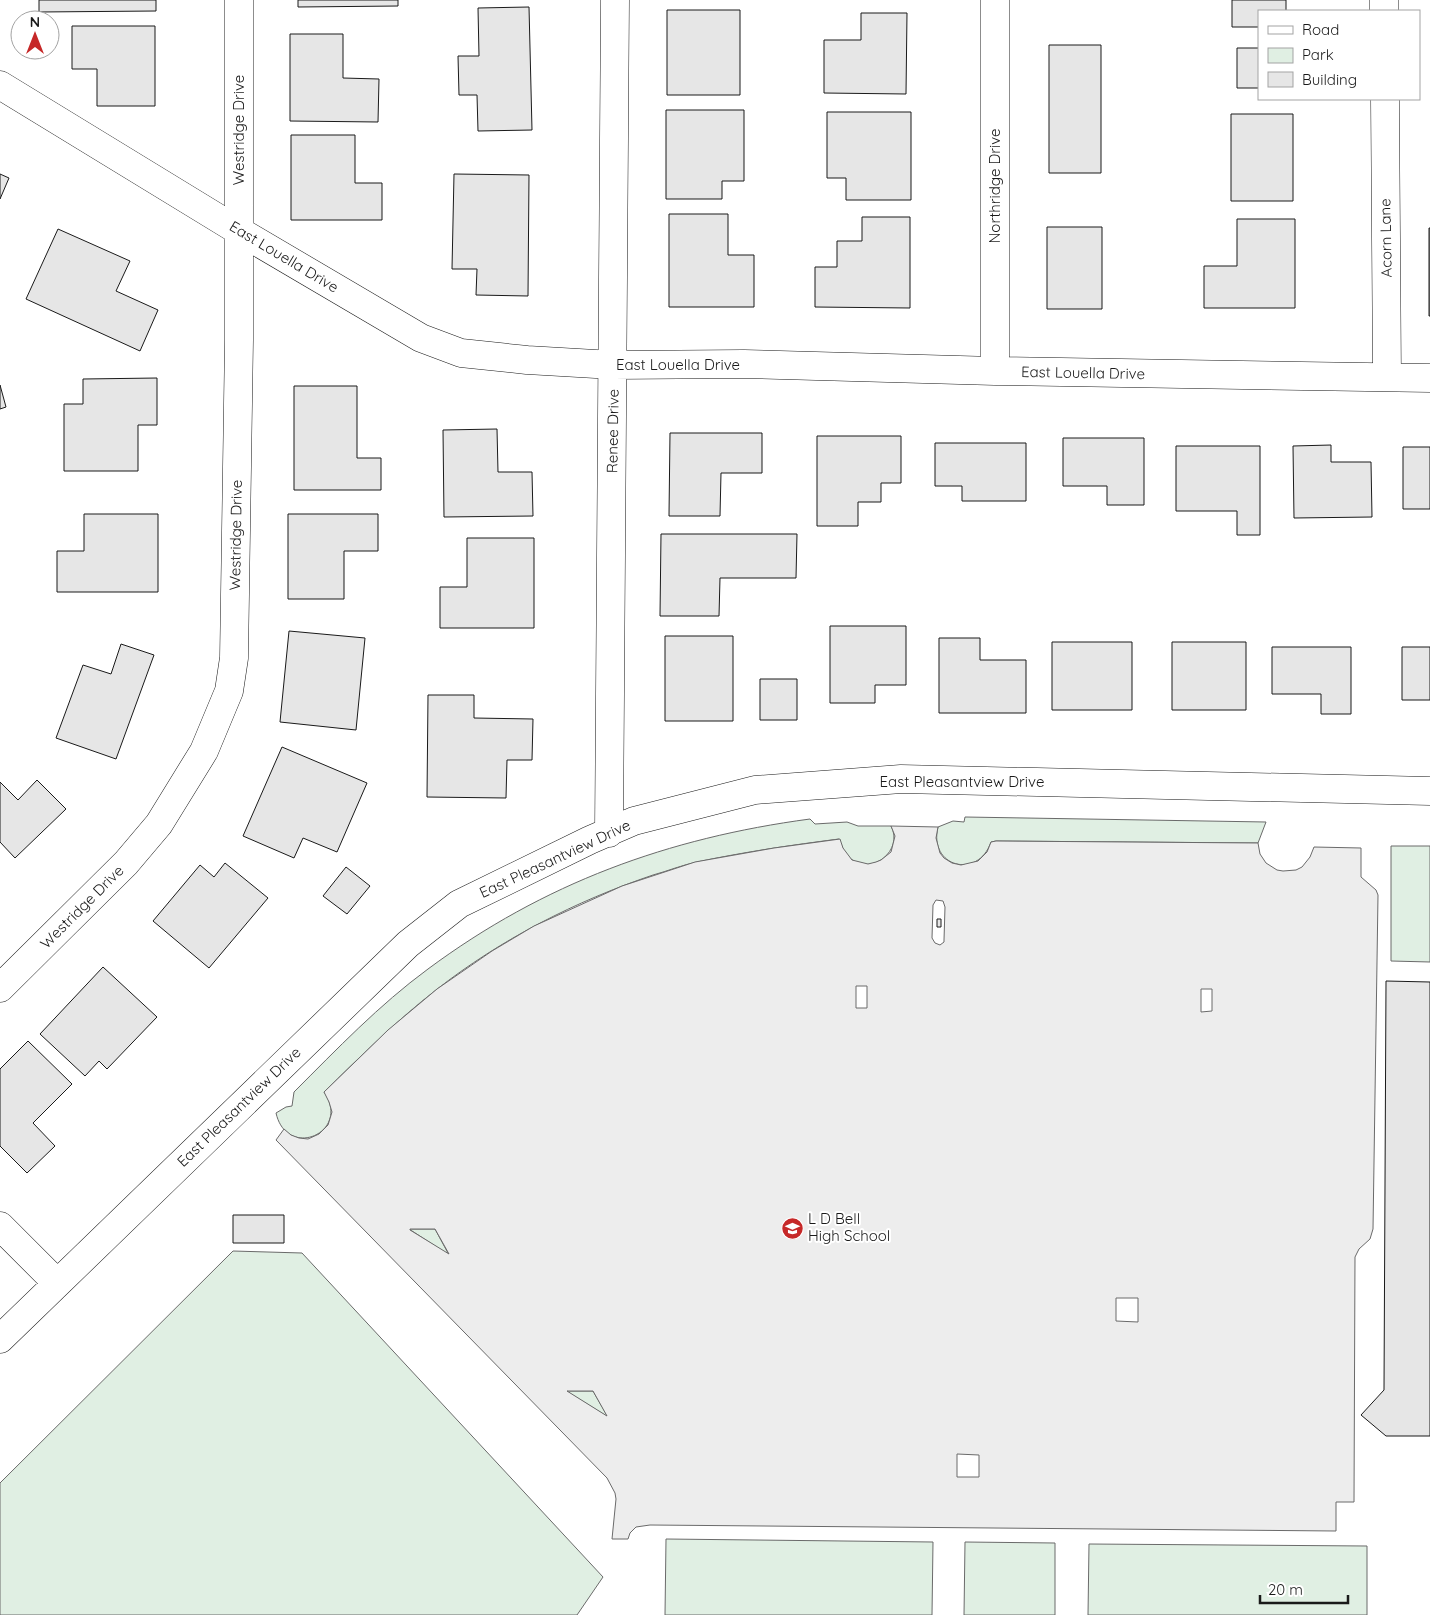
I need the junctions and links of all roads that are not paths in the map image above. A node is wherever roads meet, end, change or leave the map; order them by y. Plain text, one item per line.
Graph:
1 (239, 0) edge
2 (615, 0) edge
3 (995, 0) edge
4 (0, 85) edge
5 (1385, 100) edge
6 (239, 231) junction
7 (614, 365) junction
8 (995, 371) junction
9 (1387, 377) junction
10 (1430, 378) edge
11 (1430, 791) edge
12 (609, 833) junction
13 (0, 988) edge
14 (0, 1226) edge
15 (57, 1283) junction
16 (0, 1339) edge

1 - 6 street, Westridge Drive
2 - 7 street, Renee Drive
3 - 8 street, Northridge Drive
4 - 6 street, East Louella Drive
5 - 9 street, Acorn Lane
6 - 7 street, East Louella Drive
6 - 13 street, Westridge Drive
7 - 8 street, East Louella Drive
7 - 12 street, Renee Drive
8 - 9 street, East Louella Drive
9 - 10 street, East Louella Drive
11 - 12 street, East Pleasantview Drive
12 - 15 street, East Pleasantview Drive
14 - 15 street
15 - 16 street, East Pleasantview Drive

